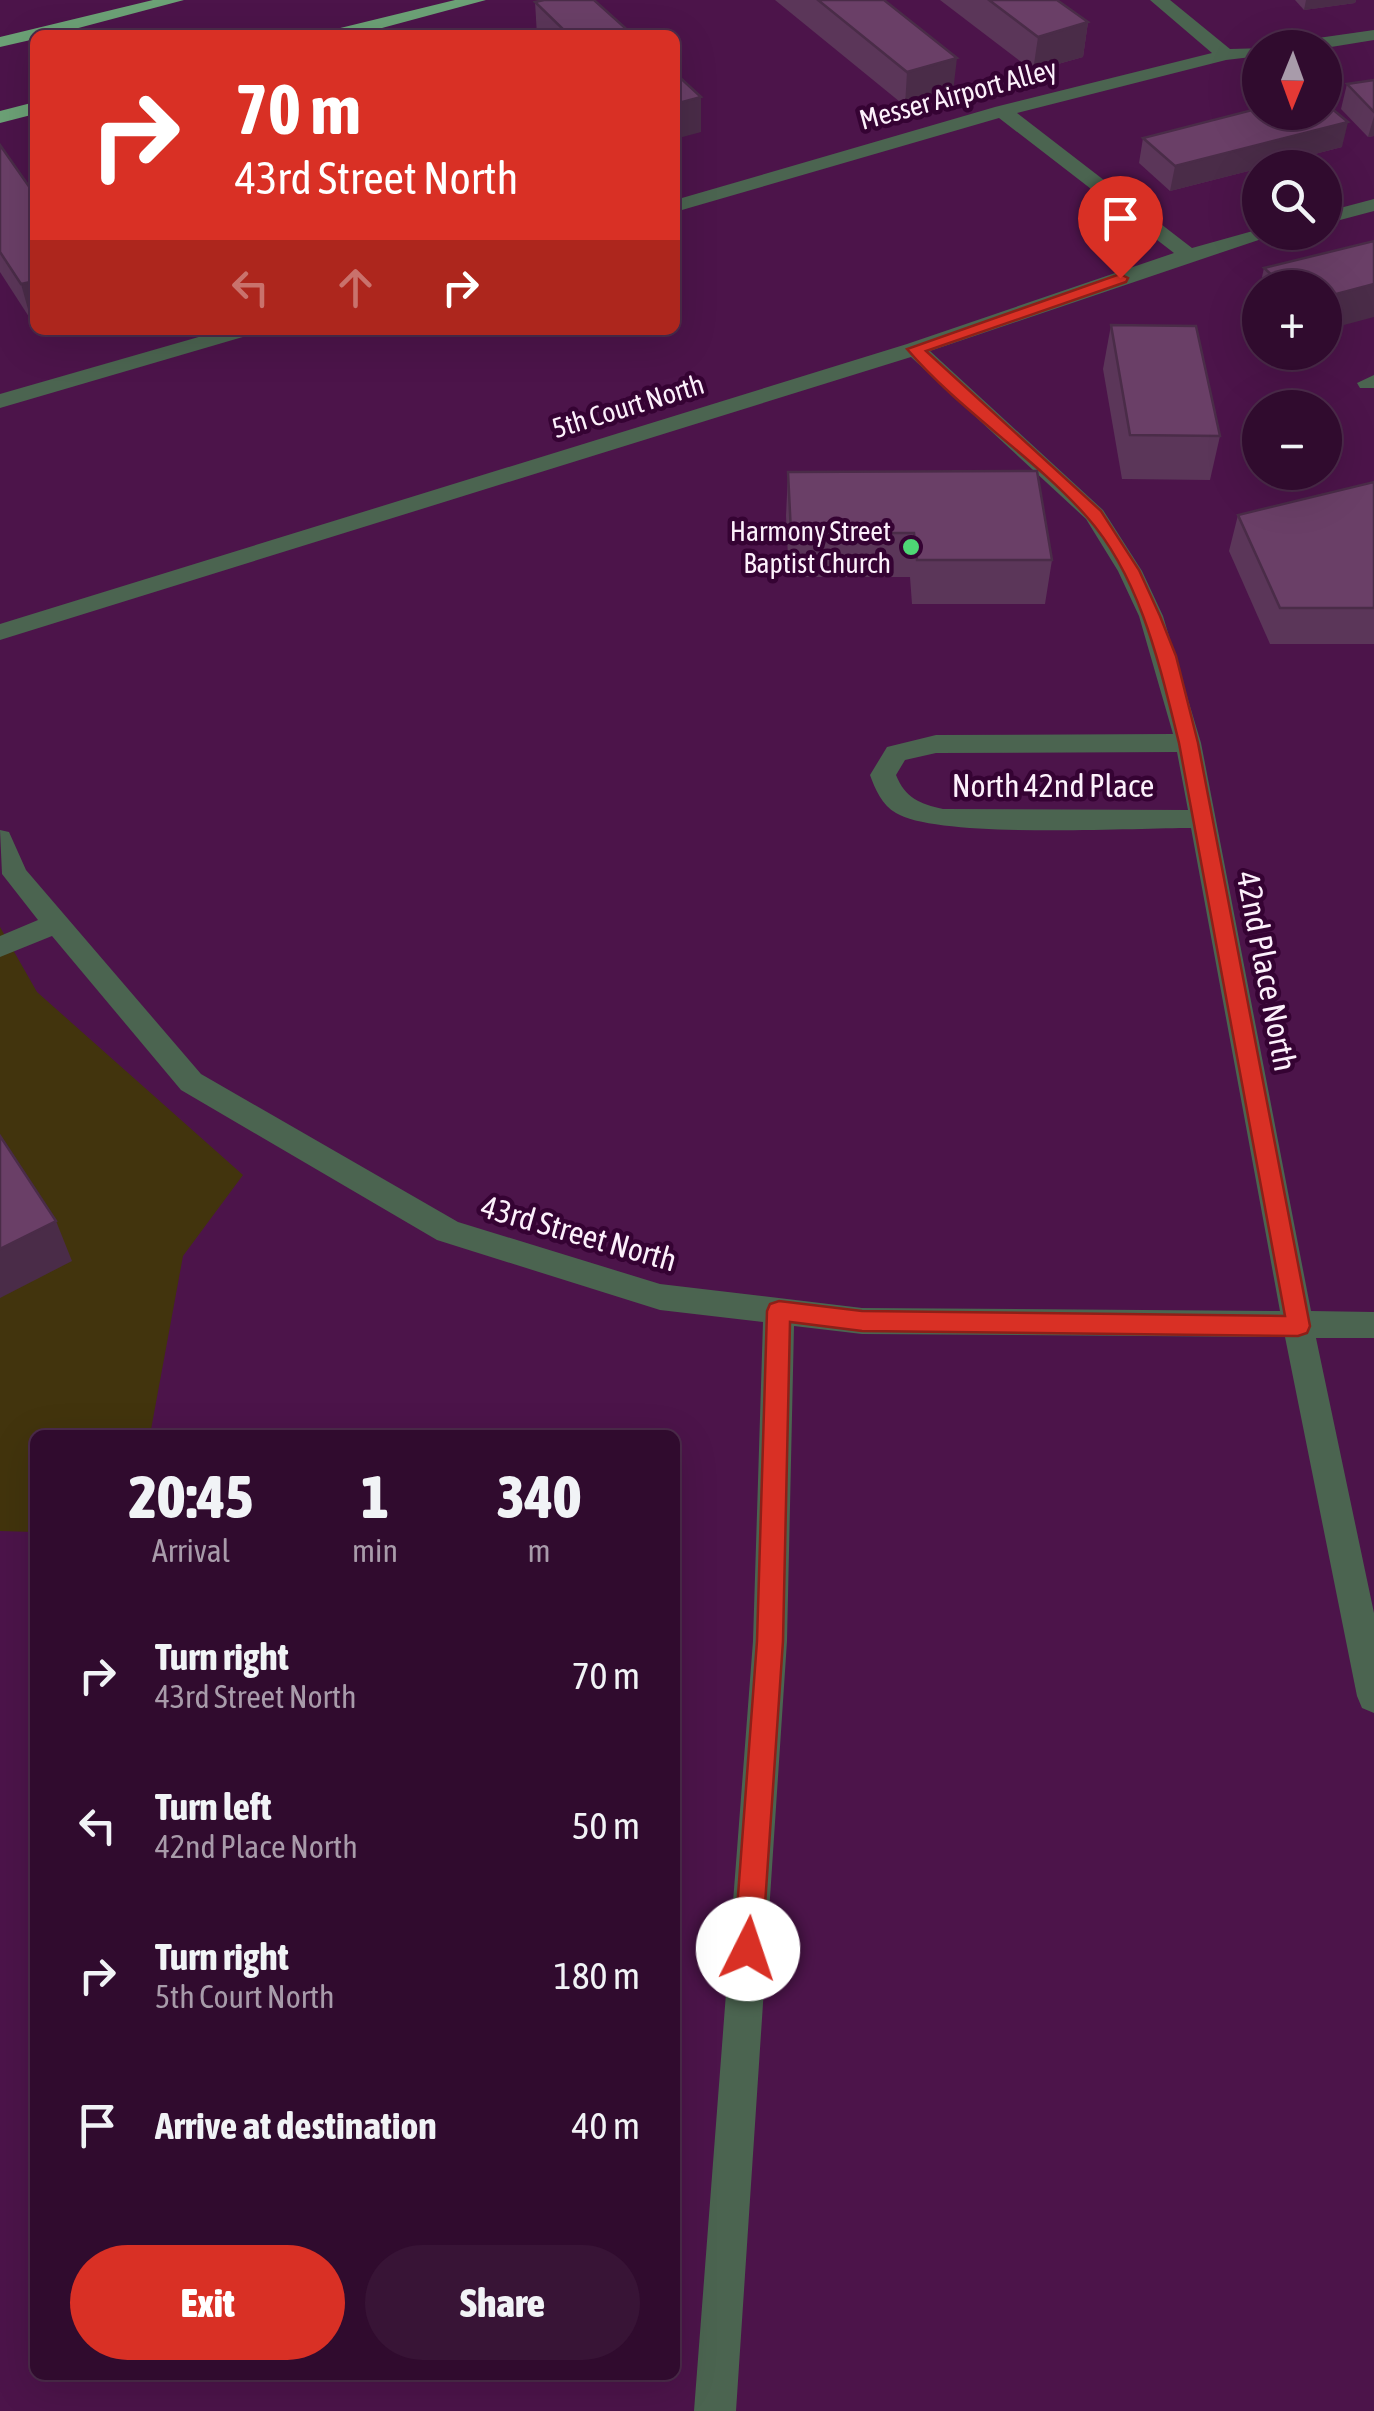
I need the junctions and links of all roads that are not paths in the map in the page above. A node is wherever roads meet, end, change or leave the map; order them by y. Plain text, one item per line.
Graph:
1 (175, 0) edge
2 (477, 0) edge
3 (1159, 0) edge
4 (50, 30) edge
5 (354, 30) edge
6 (30, 35) edge
7 (1374, 35) edge
8 (1342, 40) edge
9 (0, 42) edge
10 (1242, 53) edge
11 (1226, 55) junction
12 (30, 109) edge
13 (1002, 111) junction
14 (0, 117) edge
15 (680, 205) edge
16 (1374, 205) edge
17 (1342, 213) edge
18 (1242, 240) edge
19 (1189, 255) junction
20 (229, 335) edge
21 (915, 349) junction
22 (0, 401) edge
23 (0, 632) edge
24 (1188, 743) junction
25 (1202, 818) junction
26 (0, 839) edge
27 (56, 922) junction
28 (0, 947) edge
29 (779, 1311) junction
30 (1374, 1325) edge
31 (1298, 1326) junction
32 (1374, 1696) edge
33 (715, 2411) edge

1 - 4 main road
2 - 5 main road
3 - 11 street
6 - 9 main road
7 - 8 street
10 - 11 street, Messer Airport Alley
11 - 13 street, Messer Airport Alley
12 - 14 main road
13 - 15 street, Messer Airport Alley
13 - 19 street
16 - 17 street
18 - 19 street, 5th Court North
19 - 21 street, 5th Court North
20 - 22 street
21 - 23 street, 5th Court North
21 - 24 street, 42nd Place North
24 - 25 street, 42nd Place North
24 - 25 street, North 42nd Place
25 - 31 street, 42nd Place North
26 - 27 street, 43rd Street North
27 - 28 street
27 - 29 street, 43rd Street North
29 - 31 street, 43rd Street North
29 - 33 street
30 - 31 street, 43rd Street North
31 - 32 street, 42nd Place North

